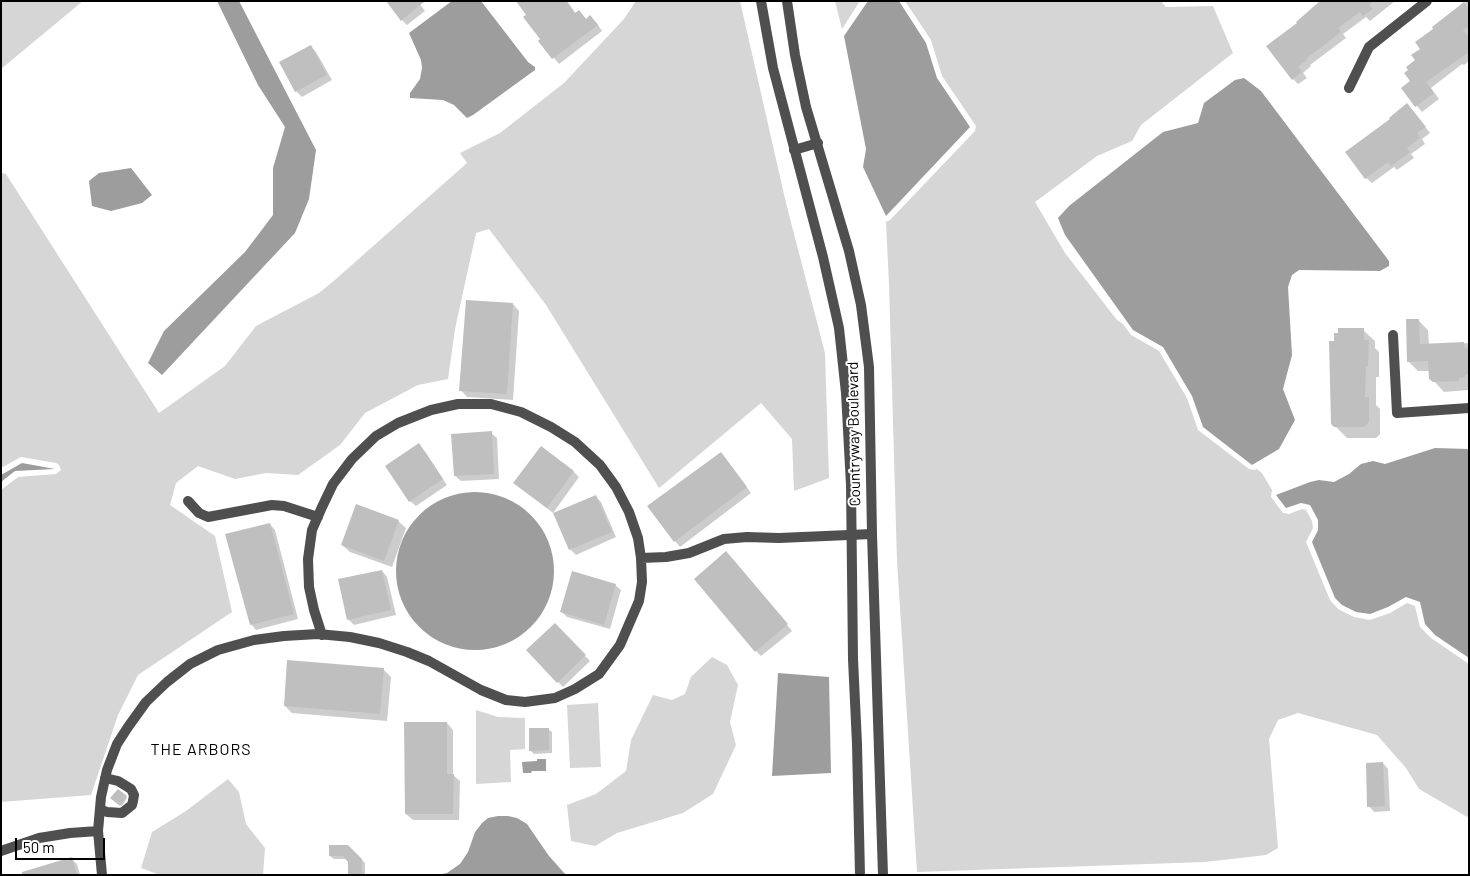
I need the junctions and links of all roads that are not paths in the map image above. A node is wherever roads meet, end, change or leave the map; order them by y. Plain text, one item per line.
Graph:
1 (761, 1) edge
2 (787, 1) edge
3 (1427, 1) edge
4 (1349, 88) dead end
5 (818, 143) junction
6 (794, 150) junction
7 (1393, 335) dead end
8 (1469, 408) edge
9 (188, 501) dead end
10 (318, 517) junction
11 (872, 534) junction
12 (852, 535) junction
13 (641, 558) junction
14 (322, 635) junction
15 (105, 778) junction
16 (100, 809) junction
17 (98, 831) junction
18 (1, 851) edge
19 (102, 875) edge
20 (860, 875) edge
21 (882, 875) edge

1 - 6 street, Countryway Boulevard
2 - 5 street, Countryway Boulevard
3 - 4 street
5 - 6 street
5 - 11 street, Countryway Boulevard
6 - 12 street, Countryway Boulevard
7 - 8 street
9 - 10 street
10 - 13 street
10 - 14 street
11 - 12 street
11 - 21 street, Countryway Boulevard
12 - 13 street
12 - 20 street, Countryway Boulevard
13 - 14 street
14 - 15 street
15 - 16 street
15 - 16 street
16 - 17 street
17 - 18 street
17 - 19 street

